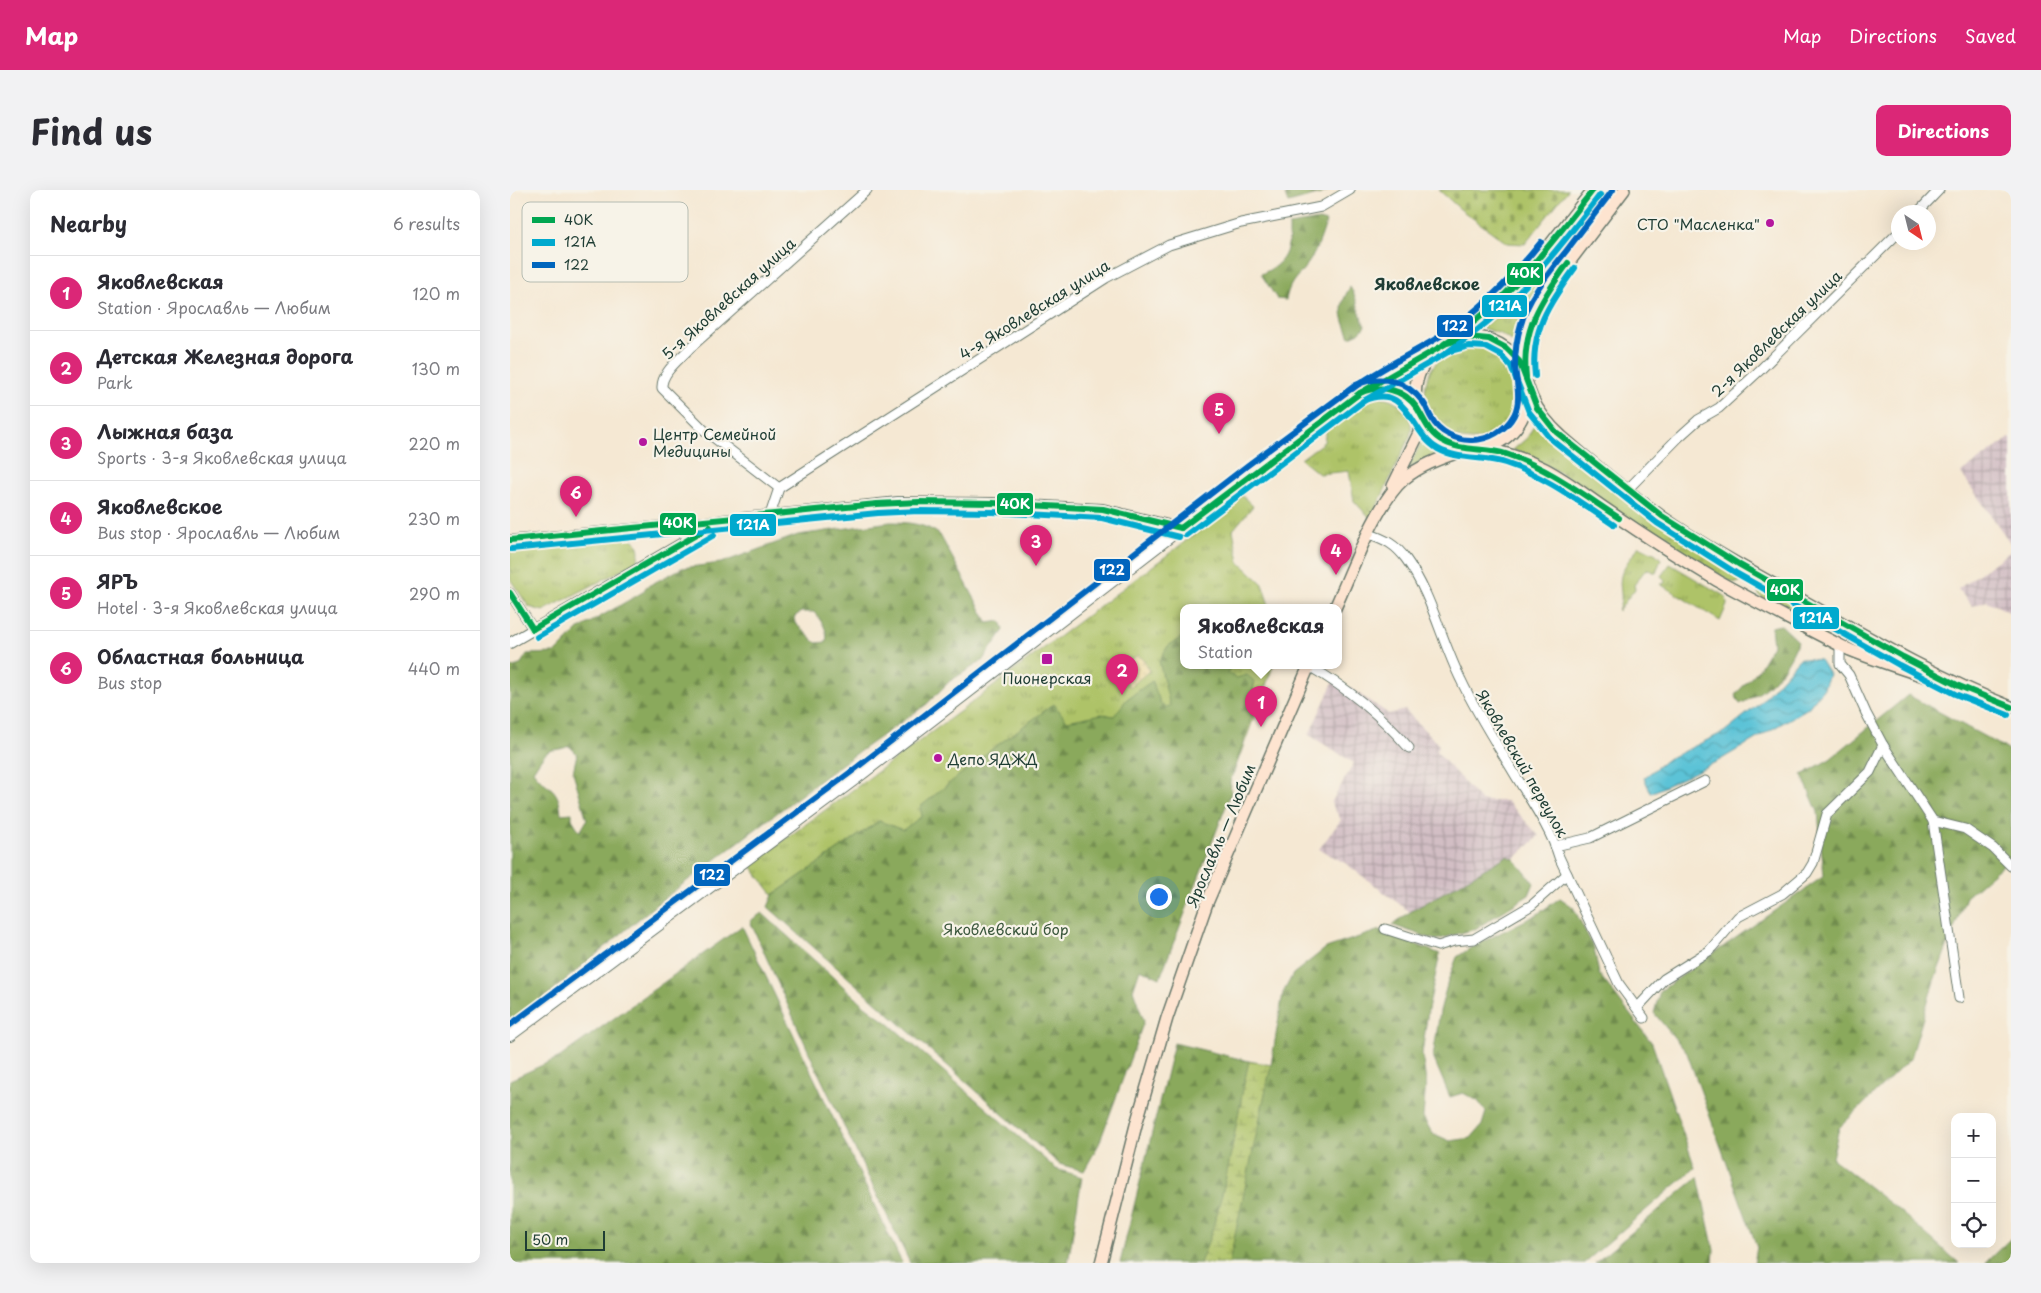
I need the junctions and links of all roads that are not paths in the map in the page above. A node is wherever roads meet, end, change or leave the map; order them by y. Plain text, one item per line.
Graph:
1 (867, 190) edge
2 (1350, 190) edge
3 (1593, 190) edge
4 (1624, 190) edge
5 (1939, 190) edge
6 (1925, 205) edge
7 (1891, 240) edge
8 (1443, 344) junction
9 (1527, 380) junction
10 (1360, 394) junction
11 (1419, 413) junction
12 (1474, 449) junction
13 (779, 488) junction
14 (1627, 490) junction
15 (1384, 505) junction
16 (770, 515) junction
17 (722, 520) junction
18 (1181, 528) junction
19 (1369, 534) junction
20 (510, 540) edge
21 (510, 594) edge
22 (1337, 604) edge
23 (533, 629) junction
24 (510, 643) edge
25 (1840, 645) junction
26 (1308, 669) edge
27 (1314, 669) edge
28 (1978, 694) junction
29 (2011, 707) edge
30 (1883, 745) junction
31 (1409, 748) dead end
32 (1705, 781) dead end
33 (1933, 821) junction
34 (1555, 846) junction
35 (2011, 866) edge
36 (1566, 874) junction
37 (1385, 929) dead end
38 (1959, 998) dead end
39 (1637, 1008) junction
40 (1644, 1018) dead end
41 (510, 1036) edge
42 (1100, 1263) edge

1 - 13 street, 5-я Яковлевская улица
2 - 13 street, 4-я Яковлевская улица
3 - 8 main road
4 - 9 main road
5 - 6 street
7 - 14 street, 2-я Яковлевская улица
8 - 9 main road
8 - 10 street
8 - 11 main road
9 - 12 main road
9 - 14 main road
10 - 11 street
10 - 18 street
11 - 12 main road
11 - 15 main road
12 - 15 main road
12 - 25 main road
13 - 16 street
14 - 28 main road
15 - 19 main road
16 - 17 street
16 - 18 street
17 - 20 street
17 - 23 street
18 - 41 street
19 - 22 main road
19 - 34 street, Яковлевский переулок
21 - 23 street
23 - 24 street
25 - 28 main road
25 - 30 street
26 - 42 main road, Ярославль — Любим
27 - 31 street
28 - 29 main road
30 - 33 street
30 - 39 street
32 - 34 street
33 - 35 street
33 - 38 street
34 - 36 street, Яковлевский переулок
36 - 37 street
36 - 39 street, Яковлевский переулок
39 - 40 street, Яковлевский переулок

